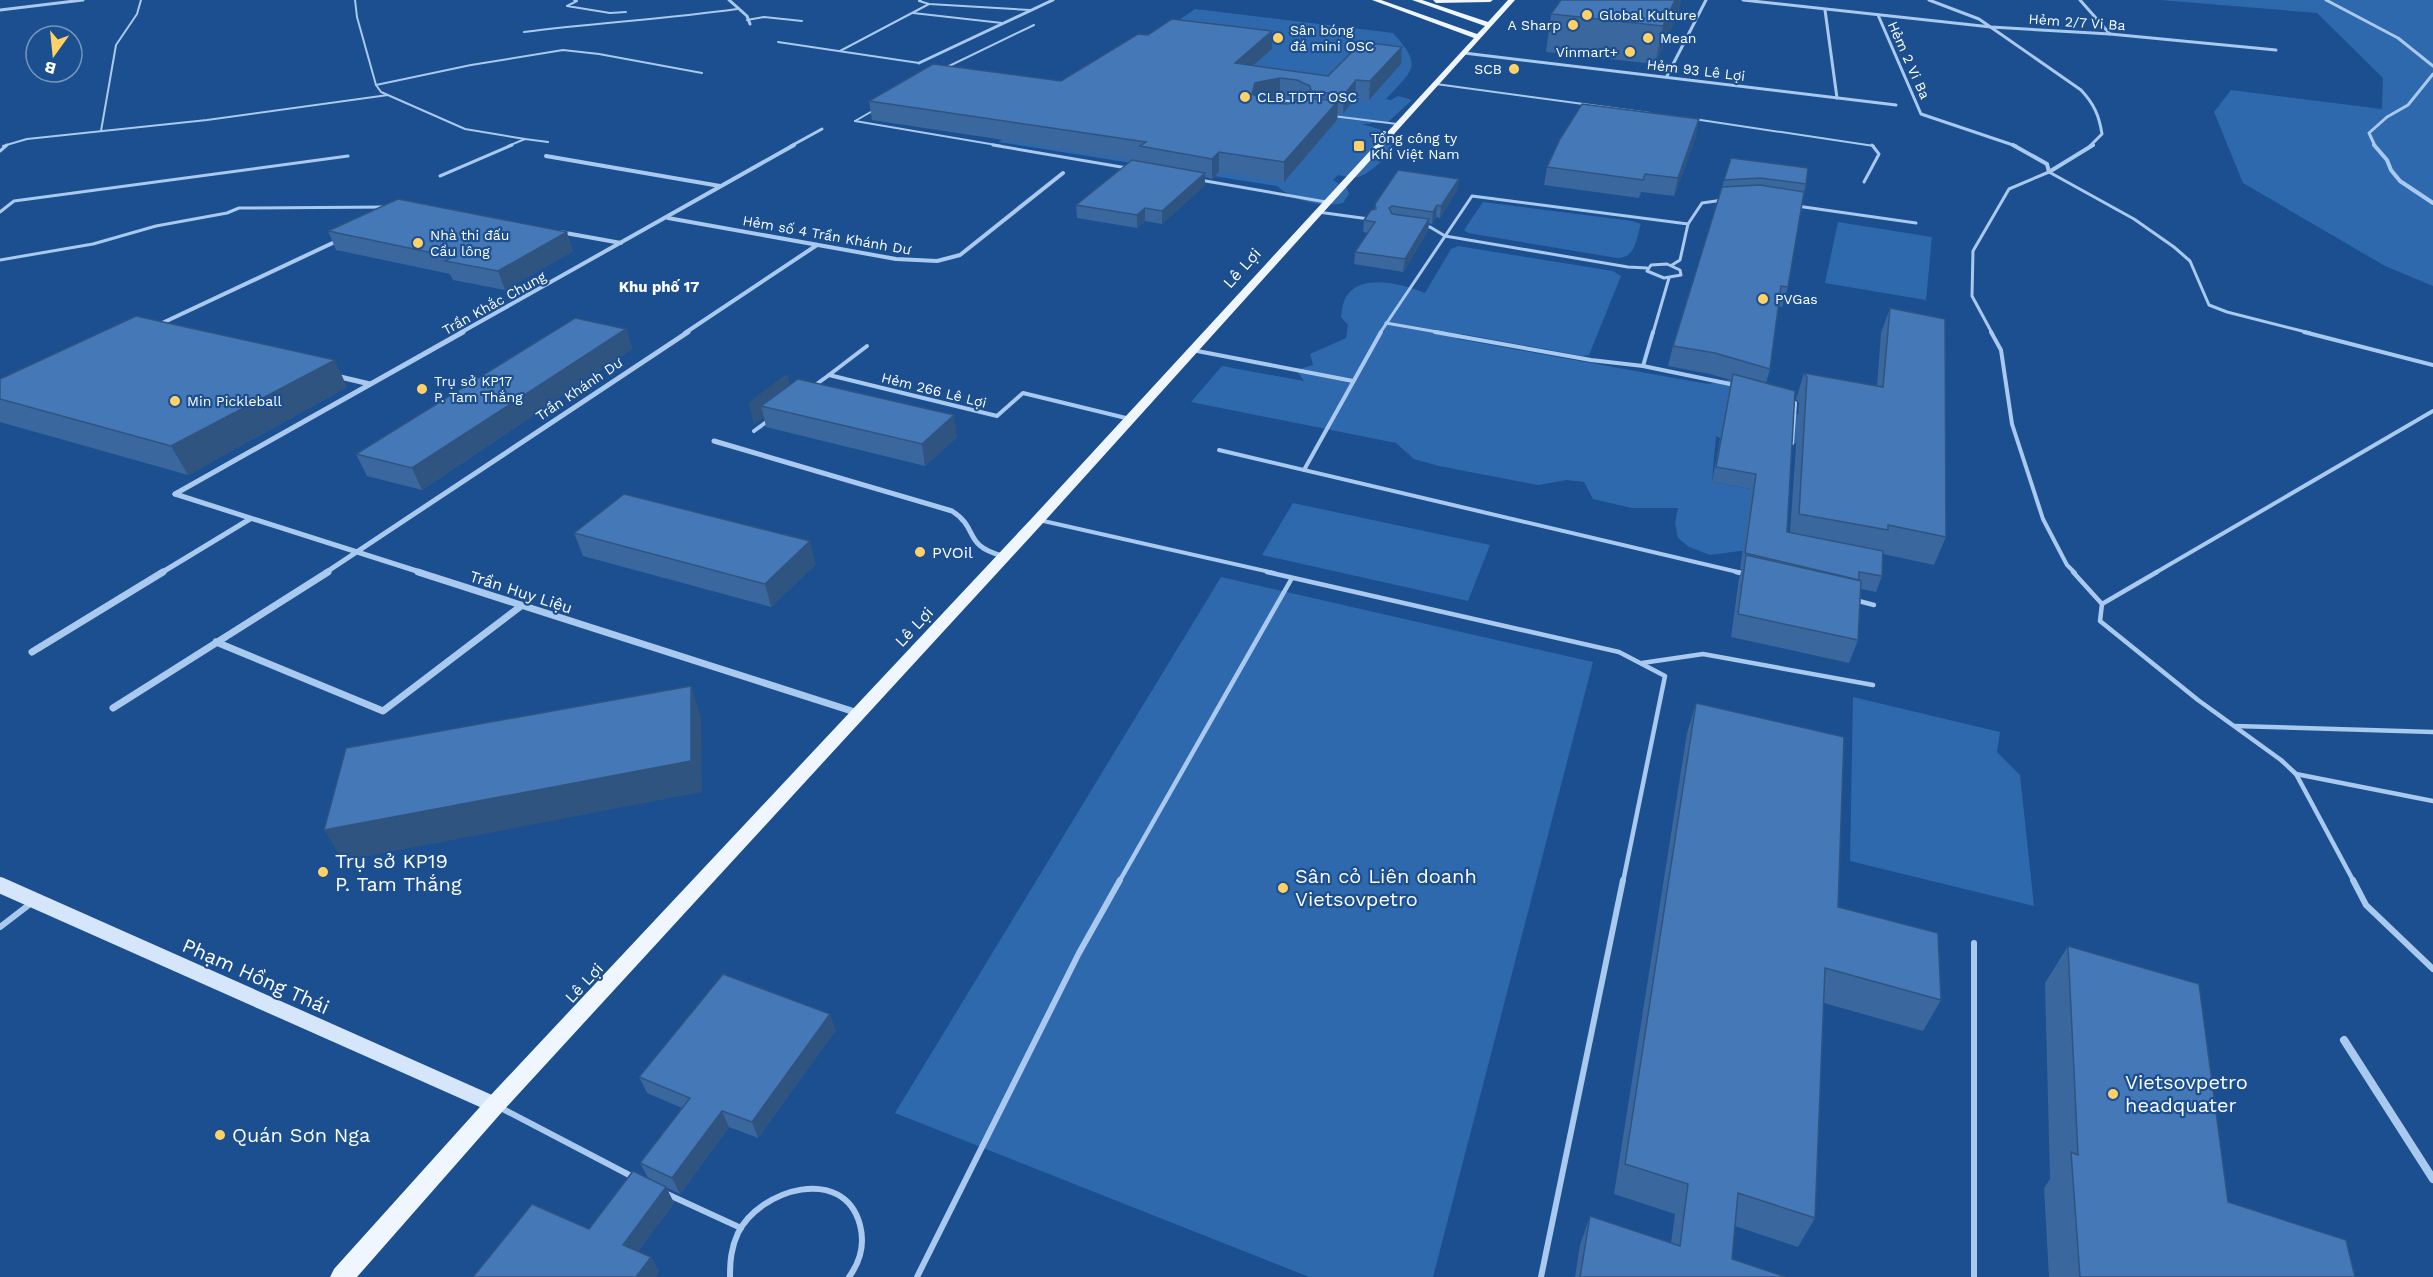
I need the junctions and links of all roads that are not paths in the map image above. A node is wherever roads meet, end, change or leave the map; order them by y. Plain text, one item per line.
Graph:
1 (83, 0) edge
2 (141, 0) edge
3 (355, 0) edge
4 (574, 0) edge
5 (729, 0) edge
6 (921, 0) edge
7 (1053, 0) edge
8 (1375, 0) edge
9 (1415, 0) edge
10 (1425, 0) edge
11 (1490, 0) edge
12 (1512, 0) edge
13 (1706, 0) edge
14 (1743, 0) edge
15 (1929, 0) edge
16 (2080, 0) edge
17 (2326, 0) edge
18 (1771, 2) edge
19 (929, 4) junction
20 (1434, 6) junction
21 (737, 9) junction
22 (0, 10) edge
23 (1030, 10) junction
24 (1825, 10) junction
25 (626, 12) dead end
26 (1408, 12) junction
27 (913, 13) junction
28 (1878, 15) junction
29 (747, 20) junction
30 (802, 21) dead end
31 (1002, 23) junction
32 (750, 24) dead end
33 (1034, 25) dead end
34 (1489, 25) junction
35 (1991, 27) junction
36 (524, 32) dead end
37 (2110, 34) junction
38 (1478, 37) junction
39 (778, 42) dead end
40 (2276, 50) dead end
41 (840, 51) junction
42 (1464, 53) junction
43 (919, 63) joint
44 (2433, 66) edge
45 (941, 70) edge
46 (702, 73) dead end
47 (2433, 74) edge
48 (1667, 76) junction
49 (1436, 84) junction
50 (376, 85) junction
51 (388, 95) junction
52 (1837, 98) junction
53 (884, 104) edge
54 (1896, 105) dead end
55 (1308, 110) joint
56 (1657, 114) edge
57 (1329, 115) edge
58 (1692, 119) edge
59 (1397, 124) junction
60 (822, 129) dead end
61 (101, 131) junction
62 (525, 139) junction
63 (548, 142) dead end
64 (0, 151) edge
65 (348, 156) dead end
66 (546, 156) dead end
67 (1137, 170) edge
68 (2049, 172) junction
69 (1063, 173) dead end
70 (440, 176) dead end
71 (1196, 180) edge
72 (1864, 182) dead end
73 (721, 186) junction
74 (1733, 200) edge
75 (2433, 203) edge
76 (1789, 205) edge
77 (390, 207) edge
78 (1322, 207) junction
79 (0, 212) edge
80 (667, 218) junction
81 (1372, 219) edge
82 (1916, 223) dead end
83 (1688, 224) junction
84 (1420, 226) edge
85 (554, 230) edge
86 (349, 235) edge
87 (1445, 236) junction
88 (621, 243) junction
89 (817, 245) junction
90 (0, 260) edge
91 (1672, 265) junction
92 (1647, 268) junction
93 (1669, 278) junction
94 (1386, 323) junction
95 (154, 327) edge
96 (867, 346) dead end
97 (1192, 350) junction
98 (2433, 365) edge
99 (1643, 366) junction
100 (326, 374) edge
101 (830, 375) junction
102 (1353, 381) junction
103 (371, 384) junction
104 (1741, 387) edge
105 (811, 389) edge
106 (1786, 400) edge
107 (2433, 411) edge
108 (773, 417) edge
109 (1130, 419) junction
110 (754, 430) dead end
111 (714, 441) dead end
112 (1219, 450) dead end
113 (1791, 450) edge
114 (1304, 470) junction
115 (175, 494) joint
116 (250, 519) junction
117 (1038, 520) junction
118 (356, 554) junction
119 (1004, 556) junction
120 (1746, 575) edge
121 (1292, 578) junction
122 (1851, 600) edge
123 (2102, 604) junction
124 (1874, 605) dead end
125 (521, 606) junction
126 (216, 642) junction
127 (32, 652) dead end
128 (1641, 663) junction
129 (1873, 686) dead end
130 (113, 708) dead end
131 (859, 713) junction
132 (2235, 726) junction
133 (2433, 732) edge
134 (2296, 774) junction
135 (2433, 801) edge
136 (0, 885) edge
137 (34, 900) junction
138 (0, 927) edge
139 (1974, 943) dead end
140 (2433, 969) edge
141 (2344, 1040) dead end
142 (495, 1105) junction
143 (2433, 1179) edge
144 (647, 1184) edge
145 (657, 1190) edge
146 (741, 1228) junction
147 (342, 1277) edge
148 (730, 1277) edge
149 (849, 1277) edge
150 (917, 1277) edge
151 (1541, 1277) edge
152 (1974, 1277) edge

1 - 22 street
2 - 61 lane
3 - 50 lane
4 - 25 lane
5 - 21 street
6 - 19 lane
7 - 23 street
8 - 26 main road
9 - 20 main road
10 - 11 main road
12 - 34 main road, Lê Lợi
13 - 48 street
14 - 18 street, Hẻm 2 Vi Ba
15 - 35 street
16 - 37 street
17 - 44 street
18 - 24 street, Hẻm 2 Vi Ba
19 - 23 lane
19 - 27 lane
20 - 26 main road
20 - 34 main road
21 - 29 street
21 - 36 lane
23 - 31 street
24 - 28 street, Hẻm 2 Vi Ba
24 - 52 street
26 - 38 main road
27 - 31 lane
27 - 41 lane
28 - 35 street, Hẻm 2/7 Vi Ba
28 - 68 street, Hẻm 2 Vi Ba
29 - 30 lane
29 - 32 street
31 - 43 street
33 - 45 lane
34 - 38 main road, Lê Lợi
35 - 37 street, Hẻm 2/7 Vi Ba
35 - 68 street
37 - 40 street, Hẻm 2/7 Vi Ba
38 - 42 main road, Lê Lợi
39 - 41 lane
41 - 43 lane
42 - 48 street, Hẻm 93 Lê Lợi
42 - 49 main road, Lê Lợi
46 - 50 lane
47 - 75 street
48 - 52 street, Hẻm 93 Lê Lợi
49 - 56 lane
49 - 59 main road, Lê Lợi
50 - 51 lane
51 - 61 lane
51 - 62 lane
52 - 54 street, Hẻm 93 Lê Lợi
53 - 67 lane
55 - 55 lane
57 - 59 lane
58 - 72 lane
59 - 78 main road, Lê Lợi
60 - 73 street, Trần Khắc Chung
61 - 64 lane
62 - 63 lane
62 - 70 lane
65 - 79 lane
66 - 73 street
68 - 98 lane
68 - 123 lane
69 - 89 street, Hẻm số 4 Trần Khánh Dư
71 - 78 lane
73 - 80 street, Trần Khắc Chung
74 - 83 lane
76 - 82 lane
77 - 90 lane
78 - 81 lane
78 - 97 main road, Lê Lợi
80 - 88 street, Trần Khắc Chung
80 - 89 street, Hẻm số 4 Trần Khánh Dư
83 - 87 lane
83 - 91 lane
84 - 87 lane
85 - 88 street
86 - 95 street
87 - 92 lane
87 - 94 lane
88 - 103 street, Trần Khắc Chung
89 - 118 street, Trần Khánh Dư
91 - 92 lane
91 - 93 lane
92 - 93 lane
93 - 99 lane
94 - 99 lane
94 - 102 lane
96 - 101 lane
97 - 102 lane
97 - 109 main road, Lê Lợi
99 - 104 lane
100 - 103 street
101 - 105 lane
101 - 109 lane, Hẻm 266 Lê Lợi
102 - 114 lane
103 - 115 street, Trần Khắc Chung
106 - 113 lane
107 - 123 lane
108 - 110 lane
109 - 117 main road, Lê Lợi
111 - 119 street
112 - 114 lane
114 - 120 lane
115 - 116 street, Trần Huy Liệu
116 - 118 street, Trần Huy Liệu
116 - 127 street
117 - 119 main road, Lê Lợi
117 - 121 lane
118 - 125 street, Trần Huy Liệu
118 - 126 street, Trần Khánh Dư
119 - 131 main road, Lê Lợi
121 - 128 lane
121 - 150 lane
122 - 124 lane
123 - 132 lane
125 - 126 street
125 - 131 street, Trần Huy Liệu
126 - 130 street, Trần Khánh Dư
128 - 129 lane
128 - 151 lane
131 - 142 main road, Lê Lợi
132 - 133 lane
132 - 134 lane
134 - 135 lane
134 - 140 lane
136 - 137 main road, Phạm Hồng Thái
137 - 138 lane
137 - 142 main road, Phạm Hồng Thái
139 - 152 lane
141 - 143 street
142 - 144 lane
142 - 147 main road, Lê Lợi
145 - 146 lane
146 - 148 lane
146 - 149 lane

